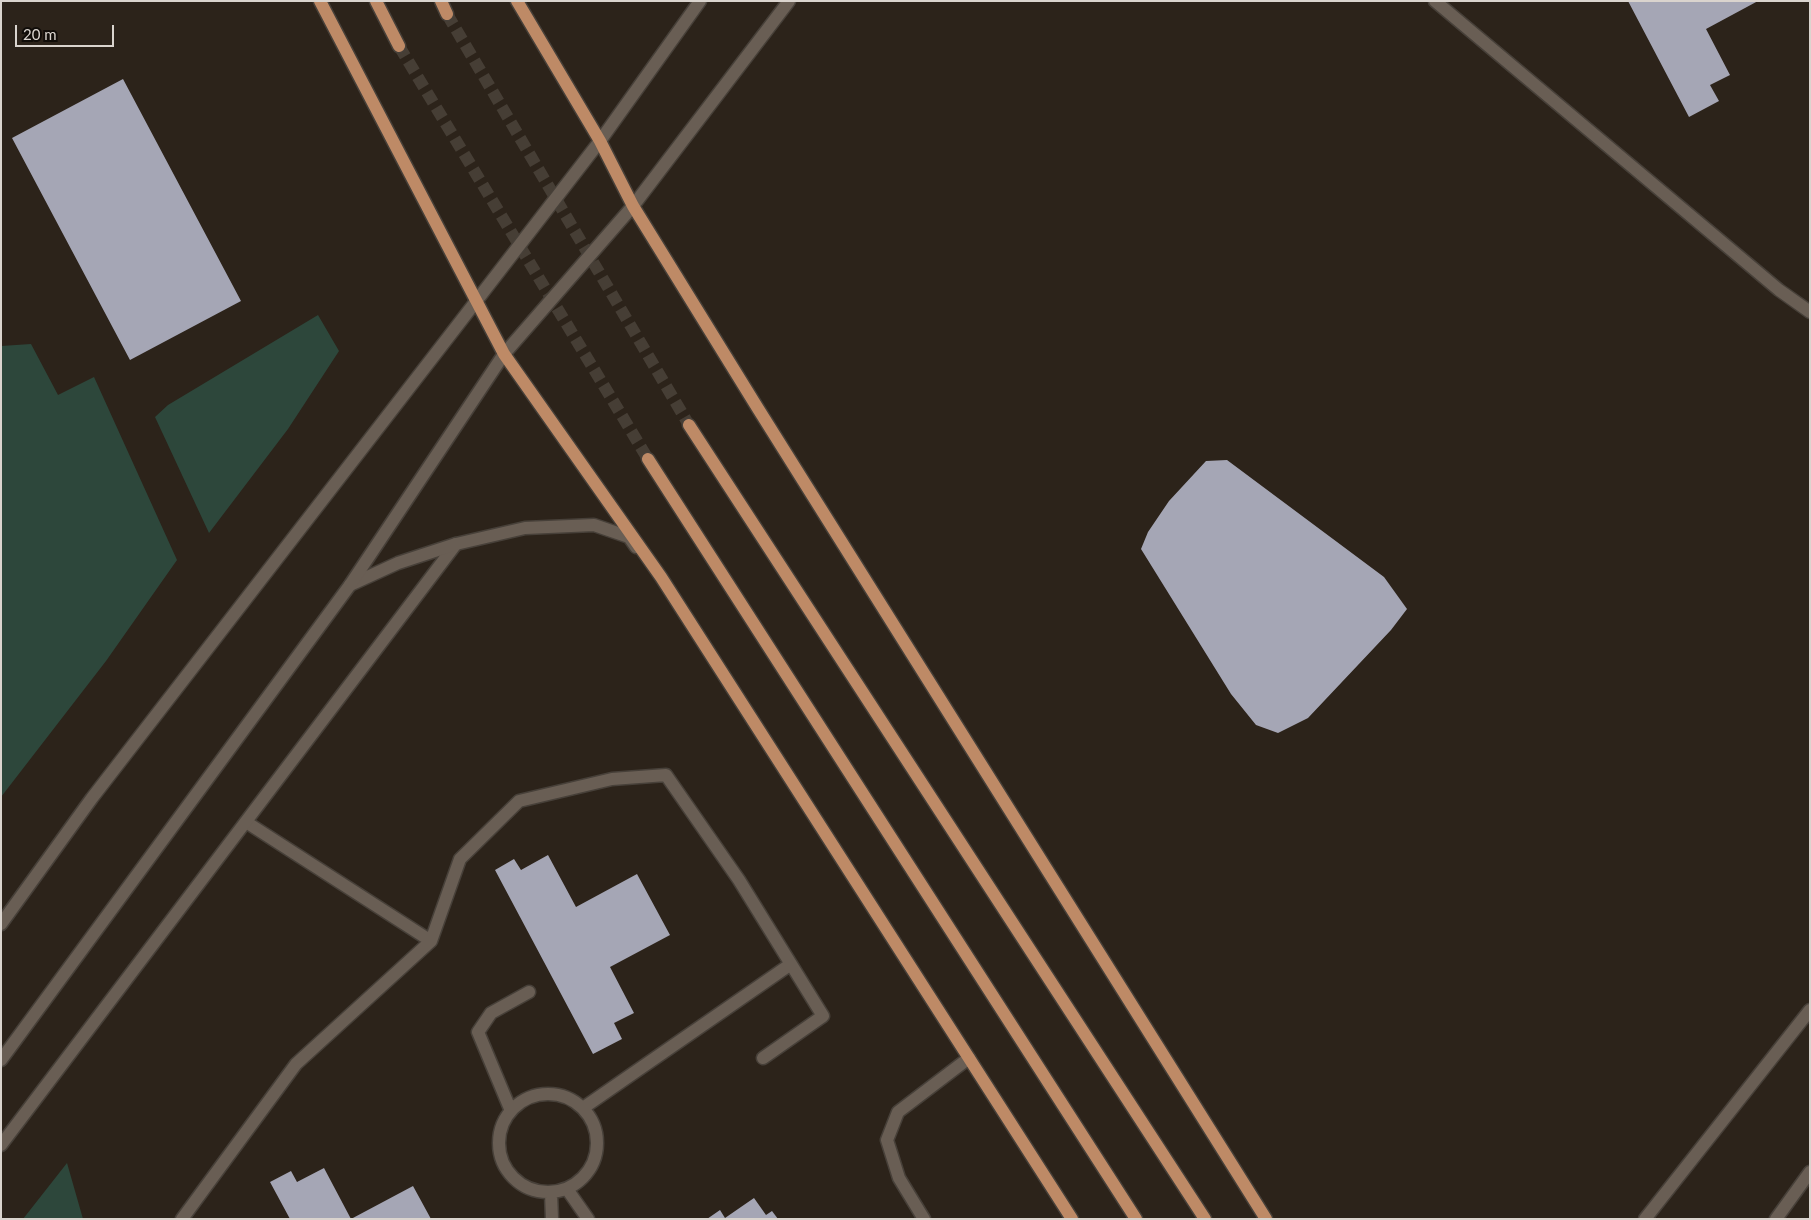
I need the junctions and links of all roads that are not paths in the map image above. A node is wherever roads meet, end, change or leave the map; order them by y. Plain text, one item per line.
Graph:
1 (320, 1) edge
2 (376, 1) edge
3 (441, 1) edge
4 (517, 1) edge
5 (700, 1) edge
6 (788, 1) edge
7 (1434, 1) edge
8 (447, 14) tunnel mouth
9 (399, 46) tunnel mouth
10 (600, 140) junction
11 (633, 206) junction
12 (477, 300) junction
13 (1810, 312) edge
14 (504, 354) junction
15 (689, 425) tunnel mouth
16 (648, 459) tunnel mouth
17 (456, 544) junction
18 (661, 578) junction
19 (350, 585) junction
20 (246, 822) junction
21 (1, 924) edge
22 (431, 941) junction
23 (791, 964) junction
24 (529, 992) dead end
25 (1810, 1010) edge
26 (763, 1058) dead end
27 (969, 1058) junction
28 (1, 1060) edge
29 (583, 1108) junction
30 (511, 1111) junction
31 (1, 1145) edge
32 (1810, 1172) edge
33 (567, 1190) junction
34 (551, 1193) junction
35 (182, 1219) edge
36 (552, 1219) edge
37 (588, 1219) edge
38 (924, 1219) edge
39 (1072, 1219) edge
40 (1136, 1219) edge
41 (1205, 1219) edge
42 (1266, 1219) edge
43 (1645, 1219) edge
44 (1776, 1219) edge

1 - 12 main road
2 - 9 main road
3 - 8 main road
4 - 10 main road
5 - 10 main road
6 - 11 main road
7 - 13 main road
10 - 11 main road
10 - 12 main road
11 - 14 main road
11 - 42 main road
12 - 14 main road
12 - 21 main road
14 - 18 main road
14 - 19 main road
15 - 41 main road
16 - 40 main road
17 - 18 main road
17 - 19 main road
17 - 20 main road
18 - 27 main road
19 - 28 main road
20 - 22 main road
20 - 31 main road
22 - 23 main road
22 - 35 main road
23 - 26 main road
23 - 29 main road
24 - 30 main road
25 - 43 main road
27 - 38 main road
27 - 39 main road
29 - 30 main road
29 - 33 main road
30 - 34 main road
32 - 44 main road
33 - 34 main road
33 - 37 main road
34 - 36 main road

